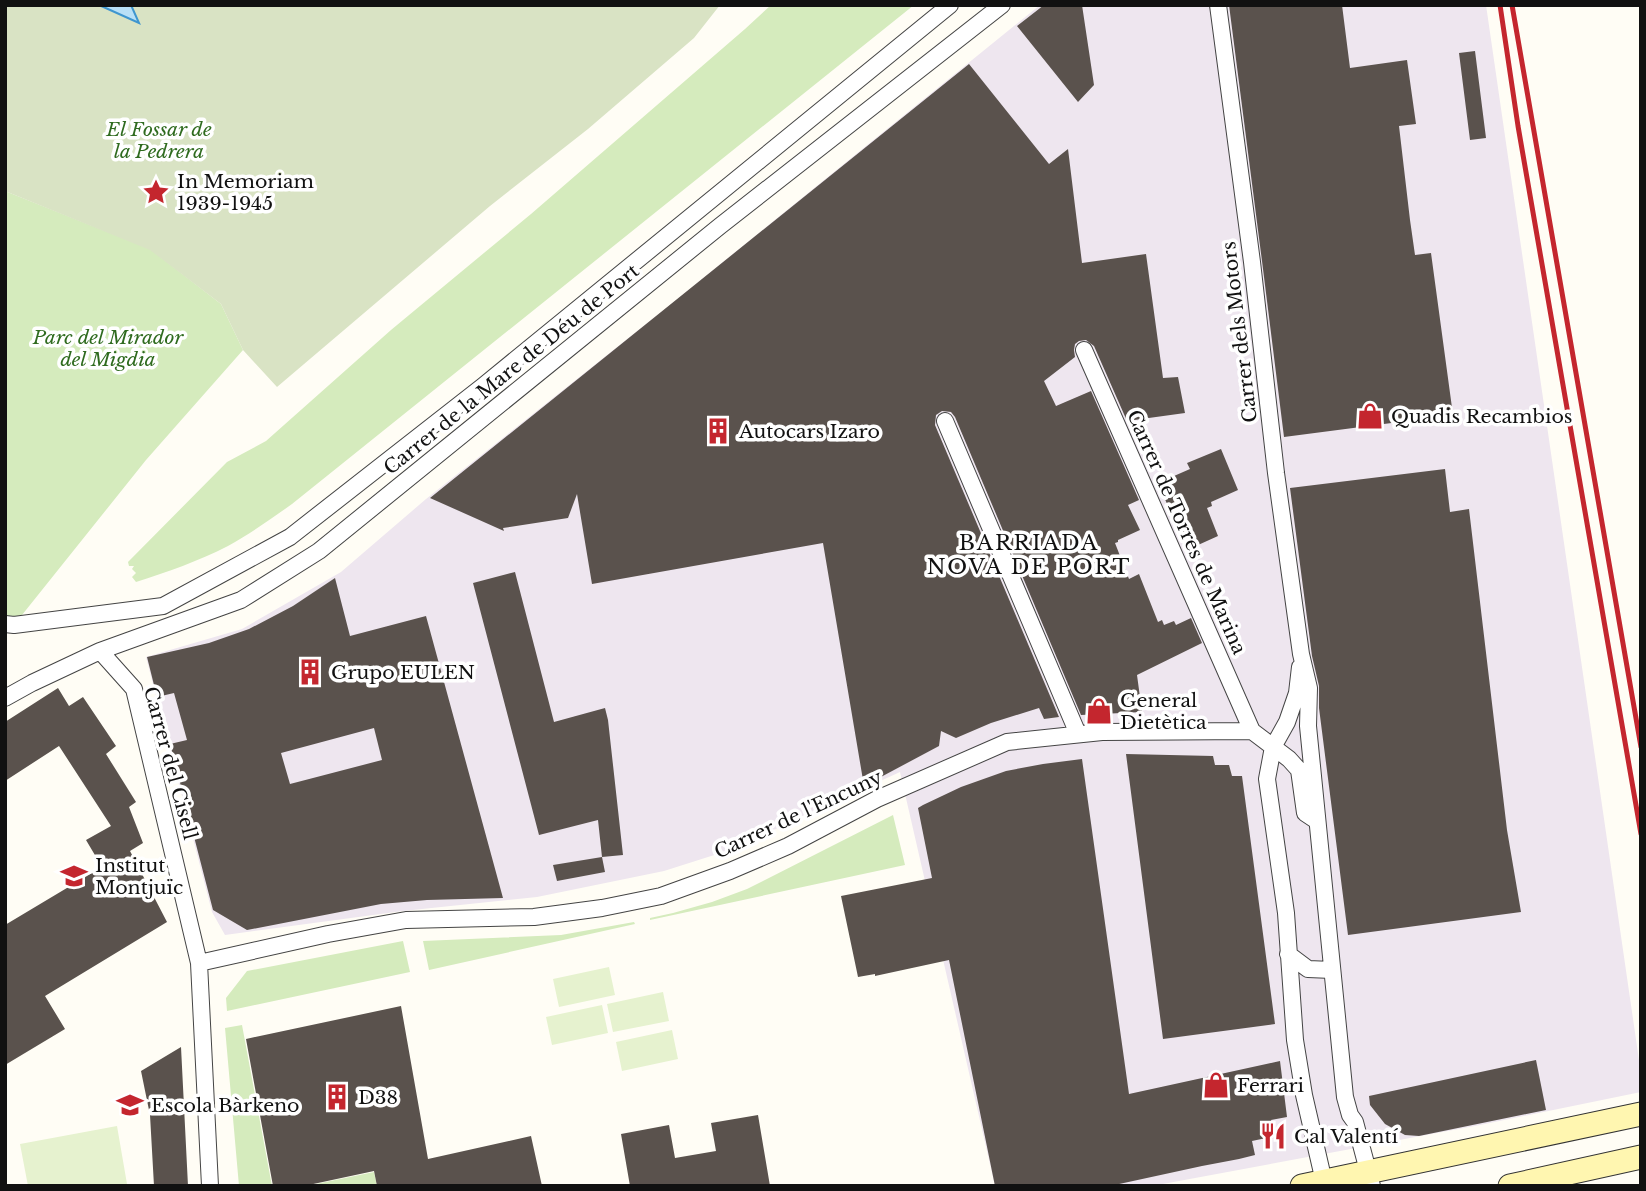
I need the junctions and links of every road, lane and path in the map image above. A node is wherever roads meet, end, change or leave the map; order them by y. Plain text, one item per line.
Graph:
1 (950, 5) edge
2 (1002, 5) edge
3 (1218, 5) edge
4 (1084, 350) dead end
5 (945, 421) dead end
6 (10, 624) edge
7 (100, 651) junction
8 (1301, 654) junction
9 (5, 698) edge
10 (1252, 731) junction
11 (1078, 734) junction
12 (1273, 747) junction
13 (1317, 821) junction
14 (1288, 954) junction
15 (199, 963) junction
16 (1332, 970) junction
17 (1641, 1114) edge
18 (1641, 1157) edge
19 (1370, 1179) edge
20 (1317, 1184) edge
21 (210, 1186) edge
22 (1510, 1186) edge

1 - 6 street, Carrer de la Mare de Déu de Port
2 - 7 street, Carrer de la Mare de Déu de Port
3 - 8 street, Carrer dels Motors
4 - 10 street, Carrer de Torres de Marina
5 - 11 street
7 - 9 street, Carrer de la Mare de Déu de Port
7 - 15 street, Carrer del Cisell
8 - 12 street, Carrer dels Motors
8 - 13 street, Carrer dels Motors
10 - 11 street, Carrer de l'Encuny
10 - 12 street
11 - 15 street, Carrer de l'Encuny
12 - 13 street
12 - 14 street, Carrer dels Motors
13 - 16 street, Carrer dels Motors
14 - 16 street
14 - 20 street, Carrer dels Motors
15 - 21 street, Carrer del Cisell
16 - 19 street, Carrer dels Motors
17 - 19 main road
18 - 22 main road
19 - 20 main road

